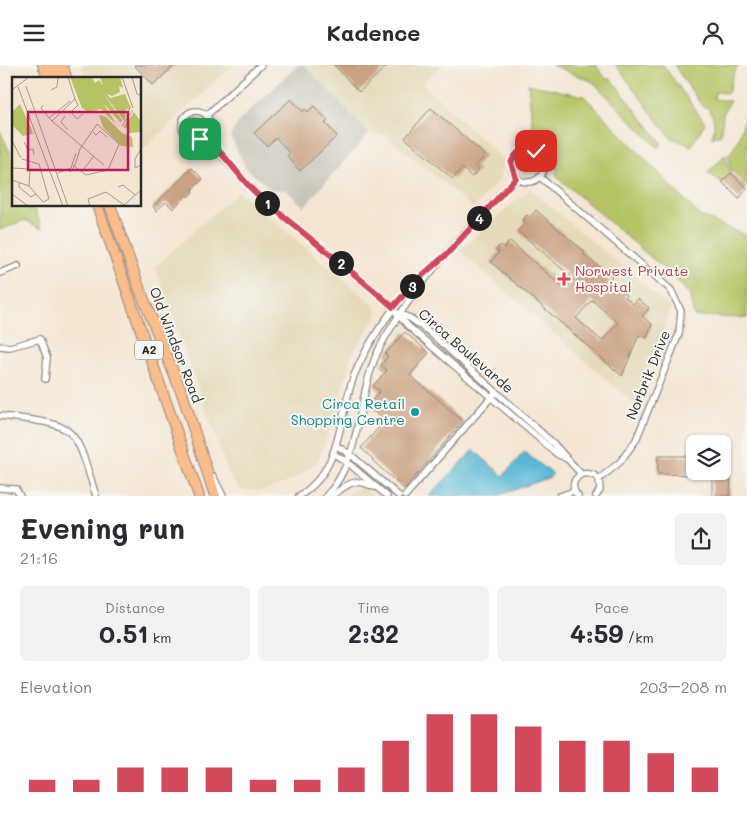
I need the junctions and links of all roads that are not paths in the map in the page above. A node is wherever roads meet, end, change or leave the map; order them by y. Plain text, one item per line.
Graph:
1 (43, 65) edge
2 (53, 65) edge
3 (62, 65) edge
4 (261, 65) edge
5 (48, 77) edge
6 (57, 77) edge
7 (66, 77) edge
8 (207, 115) junction
9 (204, 137) junction
10 (540, 177) junction
11 (516, 178) junction
12 (97, 206) edge
13 (110, 206) edge
14 (447, 254) junction
15 (18, 266) dead end
16 (0, 273) edge
17 (393, 307) junction
18 (400, 314) junction
19 (0, 345) edge
20 (45, 379) dead end
21 (493, 394) junction
22 (183, 397) junction
23 (0, 416) edge
24 (337, 446) junction
25 (334, 454) junction
26 (351, 455) junction
27 (348, 462) junction
28 (581, 474) junction
29 (599, 479) junction
30 (0, 488) edge
31 (380, 490) junction
32 (576, 493) edge
33 (20, 496) edge
34 (96, 496) edge
35 (199, 496) edge
36 (215, 496) edge
37 (223, 496) edge
38 (299, 496) edge
39 (326, 496) edge
40 (331, 496) edge
41 (387, 496) edge
42 (399, 496) edge
43 (405, 496) edge
44 (560, 496) edge
45 (596, 496) edge

1 - 5 highway
2 - 6 highway
3 - 7 highway
4 - 8 street
8 - 9 street
8 - 9 street
9 - 17 street, Circa Boulevarde
10 - 11 street
10 - 11 street
10 - 29 street, Norbrik Drive
11 - 14 street
12 - 35 highway, Old Windsor Road / A2
13 - 22 highway, Old Windsor Road / A2
14 - 17 street
14 - 18 street
15 - 16 street
17 - 18 street, Circa Boulevarde
17 - 24 street
18 - 21 street, Circa Boulevarde
18 - 26 street
19 - 20 street
21 - 28 street, Circa Boulevarde
21 - 43 street
22 - 36 highway, Old Windsor Road / A2
22 - 37 street
23 - 34 street
24 - 25 street
24 - 26 street
25 - 27 street
25 - 38 street
26 - 27 street
26 - 42 street
27 - 31 street
27 - 39 street
28 - 29 street
28 - 32 street
29 - 45 street
30 - 33 street
31 - 40 street
31 - 41 street
32 - 44 street

